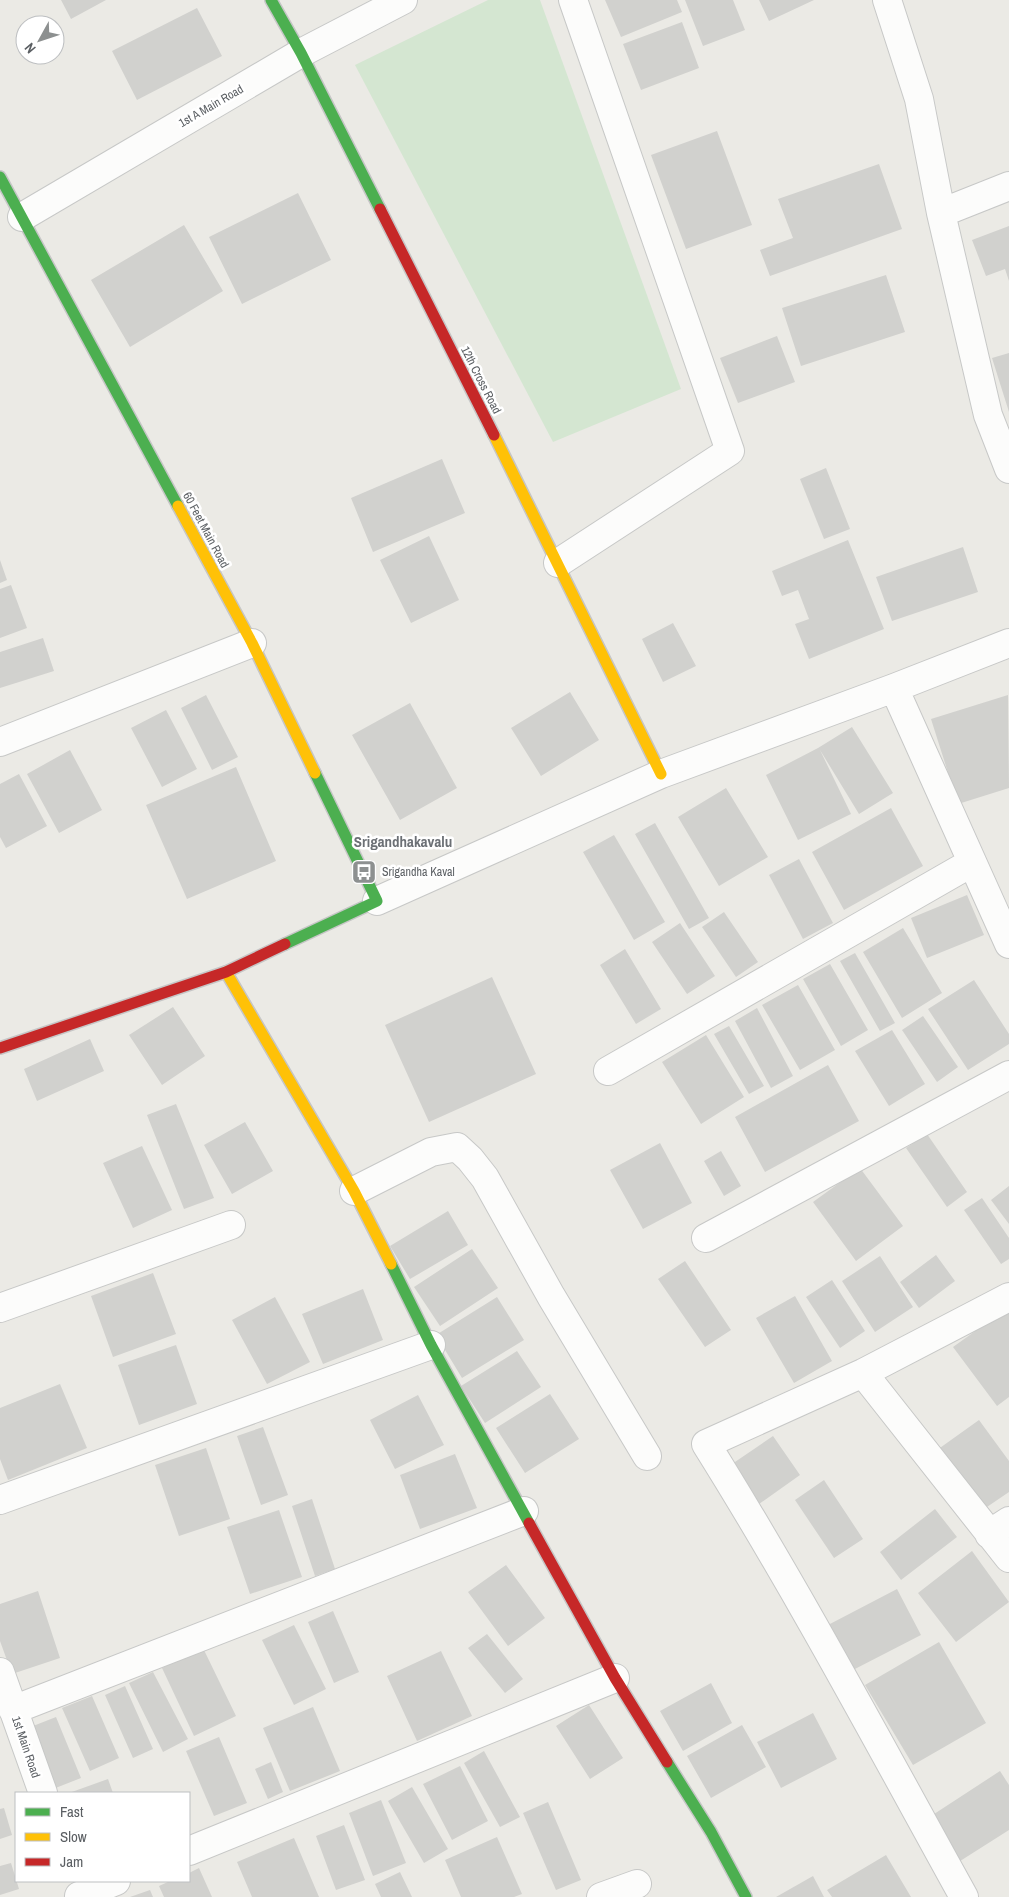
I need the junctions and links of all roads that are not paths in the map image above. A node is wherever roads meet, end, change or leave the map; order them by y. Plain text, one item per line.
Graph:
1 (271, 0) edge
2 (403, 0) edge
3 (573, 0) edge
4 (887, 0) edge
5 (300, 53) junction
6 (0, 177) edge
7 (1009, 186) edge
8 (941, 214) junction
9 (22, 217) junction
10 (1009, 469) edge
11 (558, 563) junction
12 (252, 643) junction
13 (1009, 643) edge
14 (894, 688) junction
15 (0, 742) edge
16 (661, 774) junction
17 (971, 863) junction
18 (377, 901) junction
19 (1009, 944) edge
20 (226, 972) junction
21 (0, 1048) edge
22 (608, 1071) dead end
23 (1009, 1074) edge
24 (354, 1191) junction
25 (231, 1225) dead end
26 (706, 1238) dead end
27 (1009, 1297) edge
28 (0, 1308) edge
29 (431, 1345) junction
30 (864, 1373) junction
31 (647, 1456) dead end
32 (0, 1500) edge
33 (524, 1510) junction
34 (999, 1527) edge
35 (1009, 1558) edge
36 (0, 1672) edge
37 (615, 1678) junction
38 (13, 1710) junction
39 (43, 1792) edge
40 (190, 1851) edge
41 (112, 1882) edge
42 (637, 1884) dead end
43 (77, 1891) edge
44 (601, 1897) edge
45 (746, 1897) edge
46 (964, 1897) edge

1 - 5 street, 12th Cross Road
2 - 5 street, 1st A Main Road
3 - 11 street
4 - 8 street
5 - 9 street, 1st A Main Road
5 - 11 street, 12th Cross Road
6 - 9 street, 60 Feet Main Road
7 - 8 street
8 - 10 street
9 - 12 street, 60 Feet Main Road
11 - 16 street, 12th Cross Road
12 - 15 street
12 - 18 street, 60 Feet Main Road
13 - 14 street
14 - 16 street
14 - 17 street
16 - 18 street
17 - 19 street
17 - 22 street
18 - 20 street
20 - 21 street
20 - 24 street
23 - 26 street
24 - 29 street
24 - 31 street
25 - 28 street
27 - 30 street
29 - 32 street
29 - 33 street
30 - 34 street
30 - 46 street
33 - 37 street
33 - 38 street
34 - 35 street
36 - 38 street, 1st Main Road
37 - 40 street
37 - 45 street
38 - 39 street, 1st Main Road
41 - 43 street
42 - 44 street

